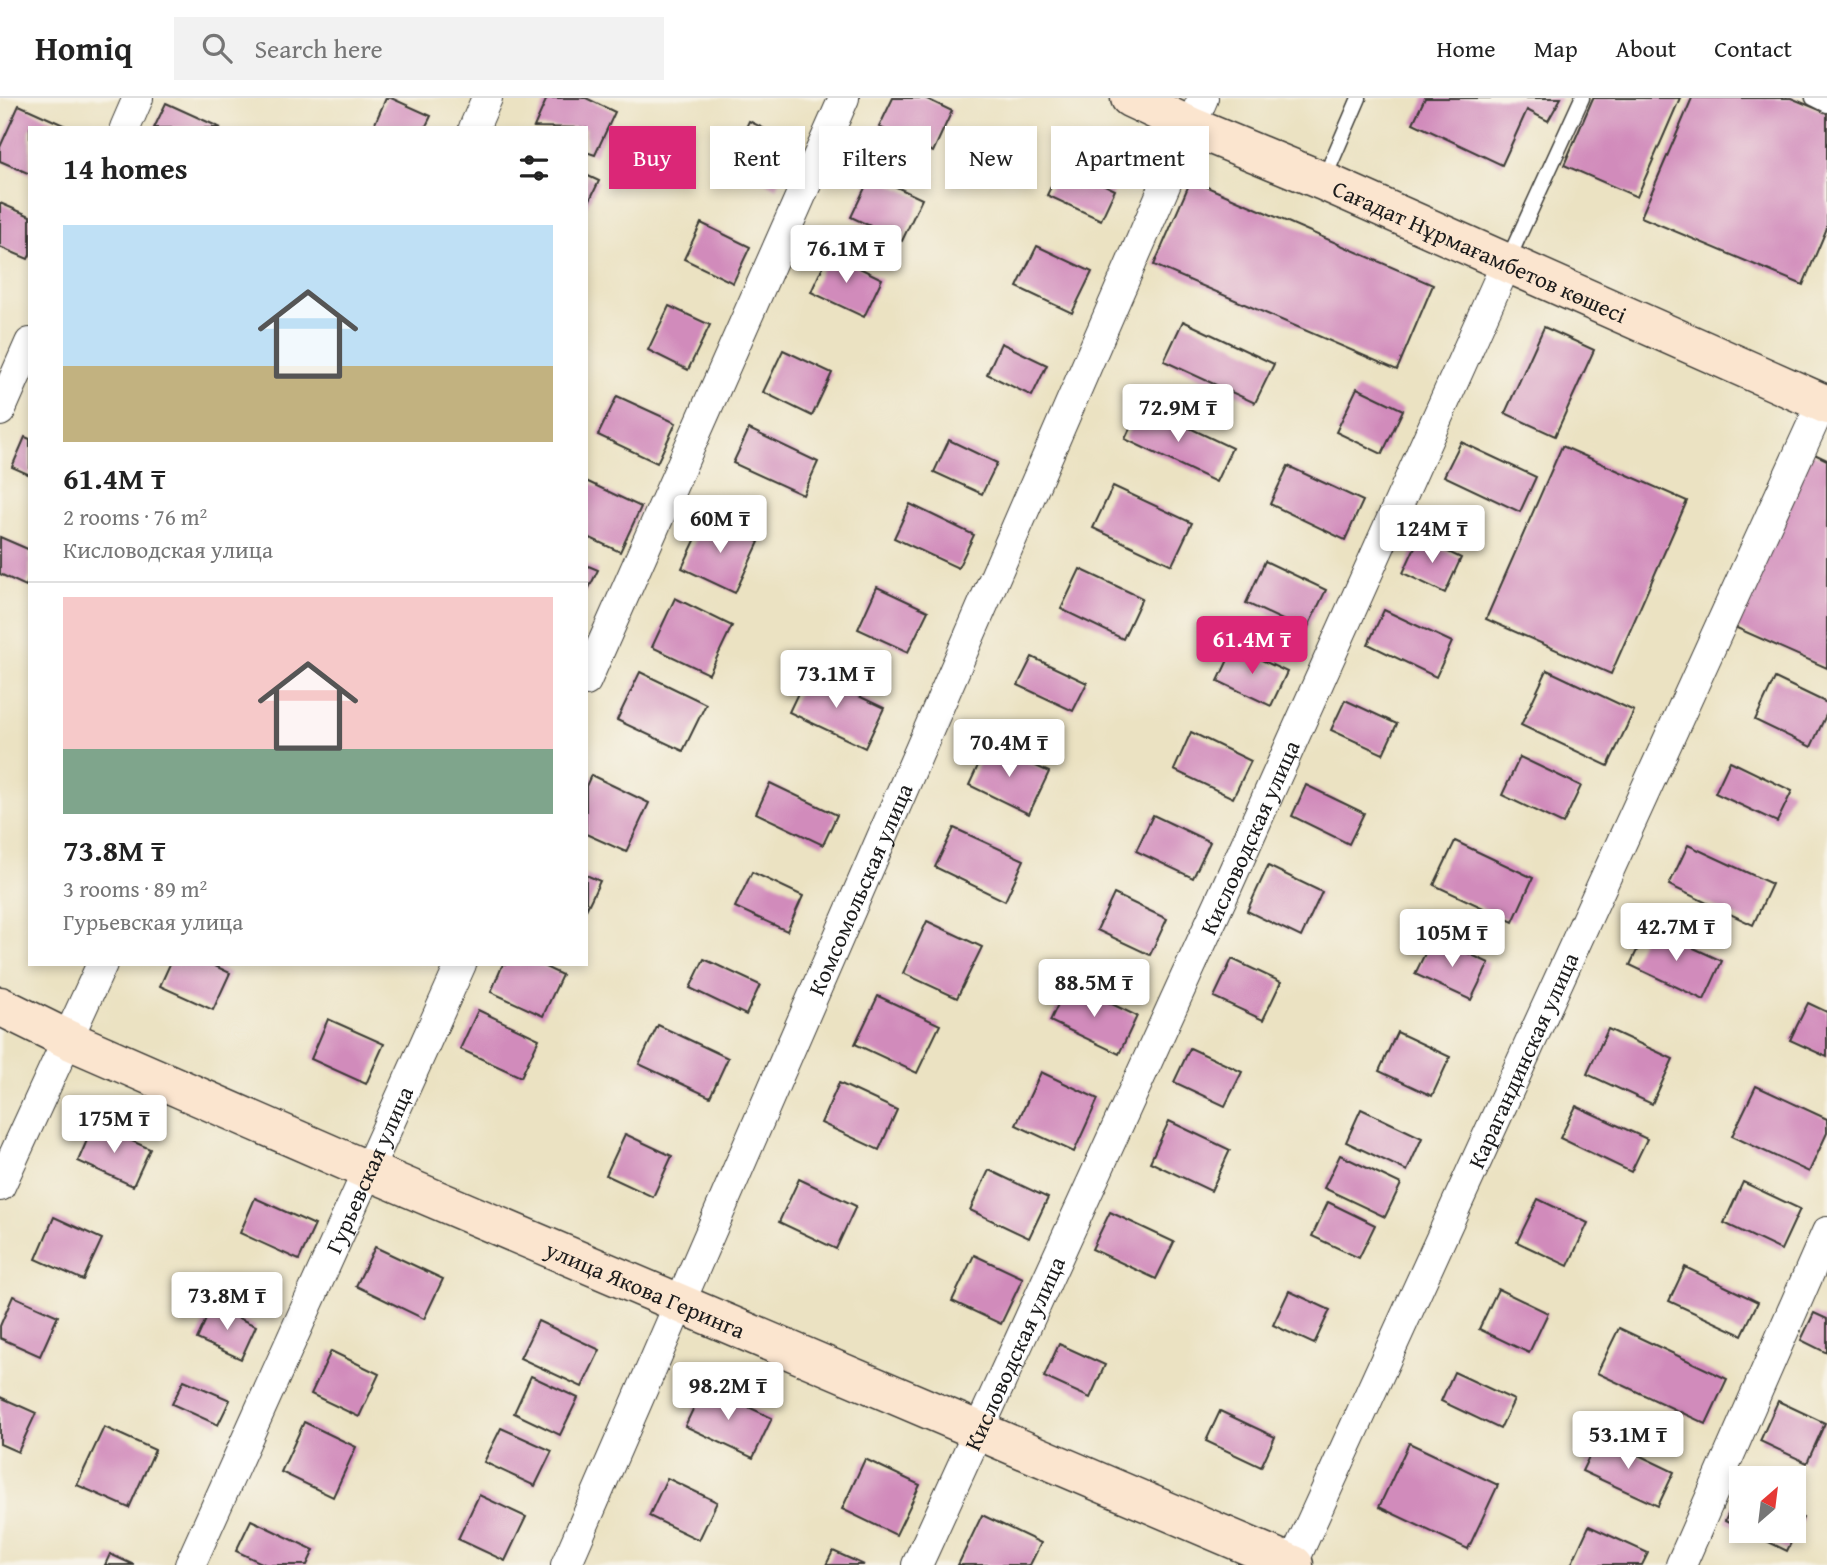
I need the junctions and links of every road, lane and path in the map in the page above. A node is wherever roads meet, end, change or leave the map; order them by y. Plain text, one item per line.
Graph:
1 (138, 98) edge
2 (487, 98) edge
3 (844, 98) edge
4 (1130, 98) edge
5 (1359, 98) edge
6 (1582, 98) edge
7 (1813, 98) edge
8 (1827, 105) edge
9 (1196, 112) edge
10 (126, 126) edge
11 (475, 126) edge
12 (1323, 181) junction
13 (1507, 262) junction
14 (28, 348) edge
15 (1824, 404) edge
16 (0, 411) edge
17 (588, 676) edge
18 (101, 966) edge
19 (460, 966) edge
20 (0, 1006) edge
21 (69, 1040) junction
22 (369, 1171) junction
23 (0, 1186) edge
24 (1827, 1231) edge
25 (680, 1303) junction
26 (978, 1430) junction
27 (190, 1565) edge
28 (566, 1565) edge
29 (917, 1565) edge
30 (1293, 1565) edge
31 (1681, 1565) edge

1 - 10 street
2 - 11 street
3 - 17 street
4 - 9 street, Сағадат Нұрмағамбетов көшесі
5 - 12 lane
6 - 13 lane
7 - 8 lane
9 - 12 street, Сағадат Нұрмағамбетов көшесі
9 - 25 street, Комсомольская улица
12 - 13 street, Сағадат Нұрмағамбетов көшесі
13 - 15 street, Сағадат Нұрмағамбетов көшесі
13 - 26 street, Кисловодская улица
14 - 16 street
15 - 30 street, Карагандинская улица
18 - 21 street
19 - 22 street, Гурьевская улица
20 - 21 street, улица Якова Геринга
21 - 22 street, улица Якова Геринга
21 - 23 street
22 - 25 street, улица Якова Геринга
22 - 27 street, Гурьевская улица
24 - 31 street
25 - 26 street, улица Якова Геринга
25 - 28 street, Комсомольская улица
26 - 29 street, Кисловодская улица
26 - 30 street, улица Якова Геринга

